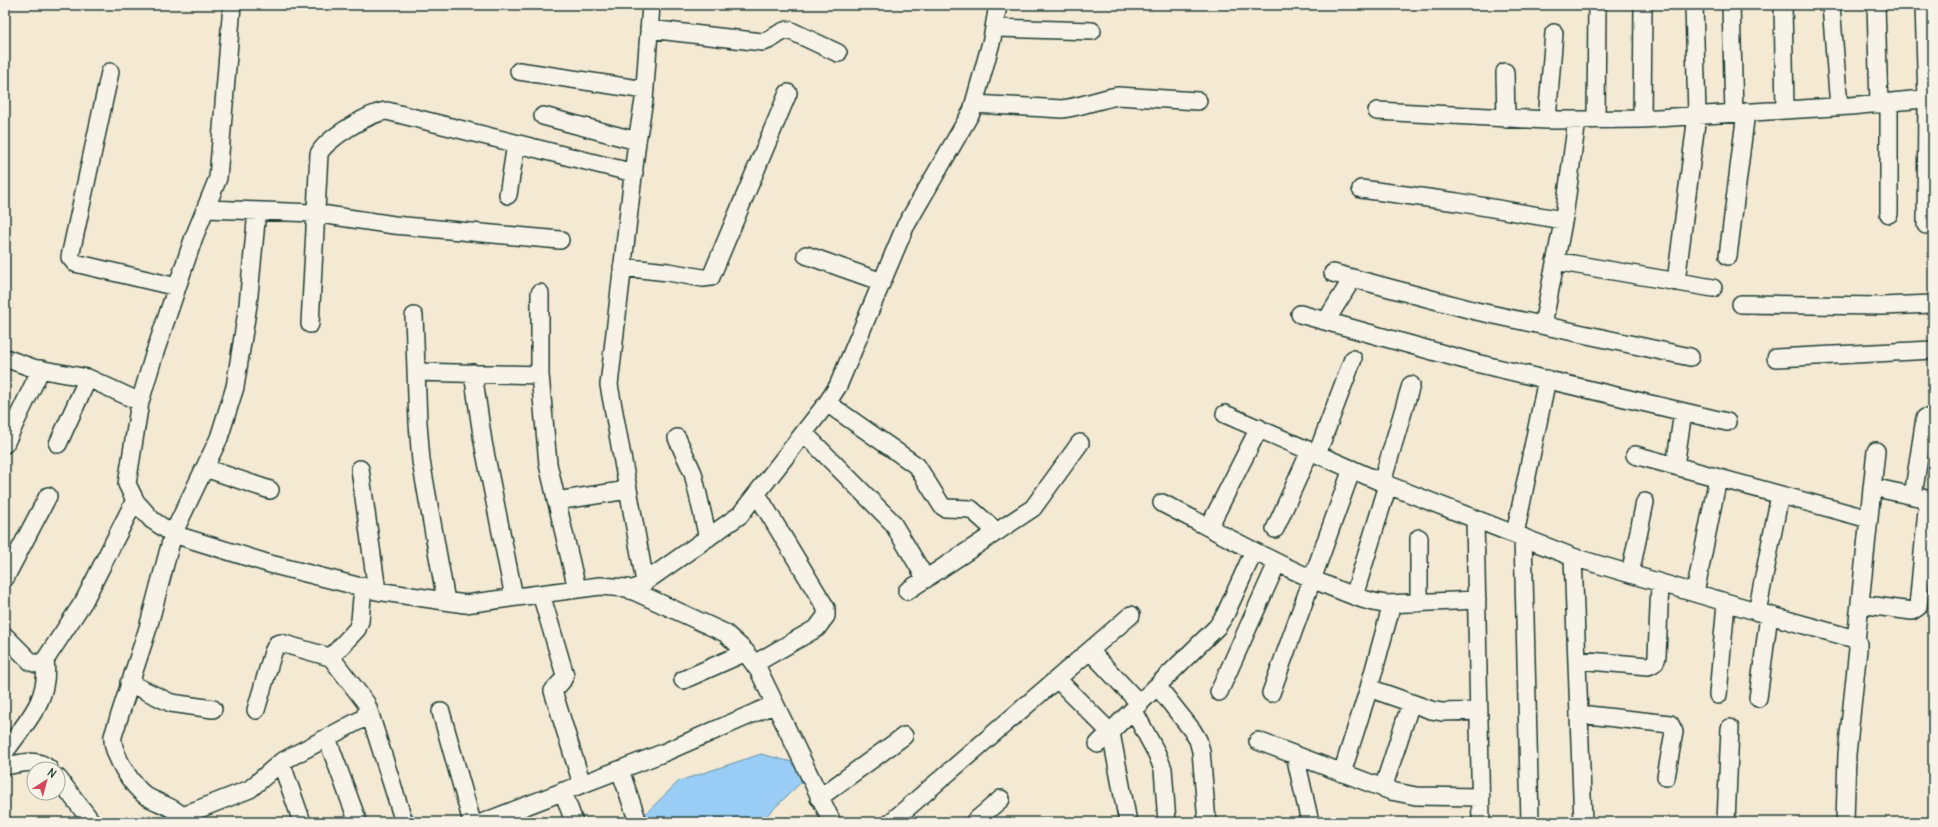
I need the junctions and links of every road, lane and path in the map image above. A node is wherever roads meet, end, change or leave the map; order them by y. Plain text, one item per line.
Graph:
1 (232, 5) edge
2 (651, 5) edge
3 (998, 5) edge
4 (1597, 5) edge
5 (1643, 5) edge
6 (1694, 5) edge
7 (1731, 5) edge
8 (1783, 5) edge
9 (1831, 5) edge
10 (1876, 5) edge
11 (1924, 5) edge
12 (995, 28) junction
13 (650, 29) junction
14 (1092, 31) dead end
15 (1554, 34) dead end
16 (838, 53) dead end
17 (518, 71) dead end
18 (110, 72) dead end
19 (1505, 72) dead end
20 (645, 90) junction
21 (788, 93) dead end
22 (1930, 98) edge
23 (1198, 102) dead end
24 (1884, 103) junction
25 (974, 104) junction
26 (1839, 107) junction
27 (1785, 110) junction
28 (1377, 111) dead end
29 (1740, 113) junction
30 (1697, 115) junction
31 (543, 116) dead end
32 (1506, 119) junction
33 (1596, 119) junction
34 (1642, 119) junction
35 (1547, 120) junction
36 (1577, 120) junction
37 (1930, 137) edge
38 (637, 141) junction
39 (516, 144) junction
40 (634, 173) junction
41 (1361, 189) dead end
42 (508, 195) dead end
43 (206, 209) junction
44 (257, 211) junction
45 (314, 213) junction
46 (1889, 214) dead end
47 (1564, 220) junction
48 (1926, 225) dead end
49 (560, 240) dead end
50 (806, 255) dead end
51 (1728, 256) dead end
52 (1556, 261) junction
53 (622, 267) junction
54 (1333, 273) dead end
55 (1352, 279) junction
56 (882, 282) junction
57 (1676, 282) junction
58 (177, 287) junction
59 (1713, 288) dead end
60 (540, 293) dead end
61 (1741, 304) dead end
62 (1933, 304) edge
63 (1300, 314) dead end
64 (414, 316) dead end
65 (1326, 321) junction
66 (310, 324) dead end
67 (1543, 325) junction
68 (1933, 350) edge
69 (1690, 357) dead end
70 (5, 358) edge
71 (1776, 358) dead end
72 (1353, 359) dead end
73 (41, 369) junction
74 (416, 372) junction
75 (473, 373) junction
76 (540, 375) junction
77 (88, 378) junction
78 (1547, 379) junction
79 (1411, 385) dead end
80 (140, 402) junction
81 (827, 403) junction
82 (1683, 412) junction
83 (1226, 414) dead end
84 (1925, 418) dead end
85 (1727, 422) dead end
86 (1259, 428) junction
87 (804, 433) junction
88 (677, 438) dead end
89 (5, 444) edge
90 (58, 444) dead end
91 (1080, 444) dead end
92 (1876, 451) dead end
93 (1313, 452) junction
94 (1635, 455) dead end
95 (1675, 466) junction
96 (205, 468) junction
97 (360, 469) dead end
98 (1352, 469) junction
99 (1718, 478) junction
100 (1385, 483) junction
101 (1872, 487) junction
102 (270, 490) dead end
103 (628, 490) junction
104 (757, 494) junction
105 (1780, 495) junction
106 (48, 496) dead end
107 (1925, 498) edge
108 (136, 500) junction
109 (556, 501) junction
110 (1645, 502) dead end
111 (1162, 503) dead end
112 (1476, 519) junction
113 (1869, 519) junction
114 (1209, 527) junction
115 (1275, 529) dead end
116 (997, 532) junction
117 (173, 534) junction
118 (1519, 536) junction
119 (708, 538) junction
120 (1419, 538) dead end
121 (1254, 551) junction
122 (1573, 557) junction
123 (1277, 563) junction
124 (1630, 574) junction
125 (5, 578) edge
126 (926, 579) junction
127 (1312, 579) junction
128 (1660, 583) junction
129 (638, 586) junction
130 (370, 589) junction
131 (577, 589) junction
132 (907, 591) dead end
133 (1695, 593) junction
134 (541, 594) junction
135 (1354, 596) junction
136 (514, 597) junction
137 (1477, 600) junction
138 (446, 601) junction
139 (1419, 602) junction
140 (1726, 603) junction
141 (1392, 604) junction
142 (1860, 604) junction
143 (1763, 614) junction
144 (1131, 615) dead end
145 (5, 636) edge
146 (1856, 641) junction
147 (1090, 651) junction
148 (333, 658) junction
149 (750, 658) junction
150 (45, 660) junction
151 (1577, 660) junction
152 (1057, 679) junction
153 (683, 680) dead end
154 (129, 682) junction
155 (1158, 687) junction
156 (1369, 688) junction
157 (1219, 692) dead end
158 (1271, 693) dead end
159 (1718, 695) dead end
160 (1758, 698) dead end
161 (1411, 703) junction
162 (775, 704) junction
163 (368, 708) junction
164 (1137, 708) junction
165 (213, 709) dead end
166 (256, 710) dead end
167 (1479, 711) junction
168 (441, 712) dead end
169 (1579, 714) junction
170 (1730, 728) dead end
171 (1111, 733) junction
172 (904, 736) dead end
173 (326, 738) junction
174 (1258, 742) dead end
175 (1098, 744) dead end
176 (5, 752) edge
177 (1295, 755) junction
178 (281, 762) junction
179 (26, 763) edge
180 (5, 766) edge
181 (620, 770) junction
182 (1342, 773) junction
183 (1666, 777) dead end
184 (582, 784) junction
185 (66, 788) edge
186 (1383, 788) junction
187 (563, 791) junction
188 (1481, 797) junction
189 (819, 798) junction
190 (1001, 798) dead end
191 (520, 816) edge
192 (983, 819) edge
193 (181, 820) edge
194 (92, 822) edge
195 (302, 822) edge
196 (358, 822) edge
197 (404, 822) edge
198 (472, 822) edge
199 (484, 822) edge
200 (574, 822) edge
201 (638, 822) edge
202 (832, 822) edge
203 (891, 822) edge
204 (1128, 822) edge
205 (1167, 822) edge
206 (1207, 822) edge
207 (1310, 822) edge
208 (1481, 822) edge
209 (1530, 822) edge
210 (1583, 822) edge
211 (1726, 822) edge
212 (1844, 822) edge

1 - 43 street
2 - 13 street
3 - 12 street
4 - 33 street
5 - 34 street
6 - 30 street
7 - 29 street
8 - 27 street
9 - 26 street
10 - 24 street
11 - 22 street
12 - 14 street
12 - 25 street
13 - 16 street
13 - 20 street
15 - 35 street
17 - 20 street
18 - 58 street
19 - 32 street
20 - 38 street
21 - 53 street
22 - 24 street
22 - 37 street
23 - 25 street
24 - 26 street
24 - 46 street
25 - 56 street
26 - 27 street
27 - 29 street
28 - 32 street
29 - 30 street
29 - 51 street
30 - 34 street
30 - 57 street
31 - 38 street
32 - 35 street
33 - 34 street
33 - 36 street
35 - 36 street
36 - 47 street
37 - 48 street
38 - 40 street
39 - 40 street
39 - 42 street
39 - 45 street
40 - 53 street
41 - 47 street
43 - 44 street
43 - 58 street
44 - 45 street
44 - 96 street
45 - 49 street
45 - 66 street
47 - 52 street
50 - 56 street
52 - 57 street
52 - 67 street
53 - 103 street
54 - 55 street
55 - 65 street
55 - 67 street
56 - 81 street
57 - 59 street
58 - 80 street
60 - 76 street
61 - 62 street
63 - 65 street
64 - 74 street
65 - 78 street
67 - 69 street
68 - 71 street
70 - 73 street
72 - 93 street
73 - 77 street
73 - 89 street
74 - 75 street
74 - 138 street
75 - 76 street
75 - 136 street
76 - 109 street
77 - 80 street
77 - 90 street
78 - 82 street
78 - 118 street
79 - 100 street
80 - 108 street
81 - 87 street
81 - 116 street
82 - 85 street
82 - 95 street
83 - 86 street
84 - 107 street
86 - 93 street
86 - 114 street
87 - 104 street
87 - 126 street
88 - 119 street
91 - 116 street
92 - 101 street
93 - 98 street
93 - 115 street
94 - 95 street
95 - 99 street
96 - 102 street
96 - 117 street
97 - 130 street
98 - 100 street
98 - 127 street
99 - 105 street
99 - 133 street
100 - 112 street
100 - 135 street
101 - 107 street
101 - 113 street
103 - 109 street
103 - 129 street
104 - 119 street
104 - 149 street
105 - 113 street
105 - 143 street
106 - 125 street
107 - 142 street
108 - 117 street
108 - 150 street
109 - 131 street
110 - 124 street
111 - 114 street
112 - 118 street
112 - 137 street
113 - 142 street
114 - 121 street
116 - 126 street
117 - 130 street
117 - 154 street
118 - 122 street
118 - 209 street
119 - 129 street
120 - 139 street
121 - 123 street
121 - 155 street
122 - 124 street
122 - 151 street
123 - 127 street
123 - 157 street
124 - 128 street
126 - 132 street
127 - 135 street
127 - 158 street
128 - 133 street
128 - 151 street
129 - 131 street
129 - 149 street
130 - 138 street
130 - 148 street
131 - 134 street
133 - 140 street
134 - 136 street
134 - 184 street
135 - 141 street
136 - 138 street
137 - 139 street
137 - 167 street
139 - 141 street
140 - 143 street
140 - 159 street
141 - 156 street
142 - 146 street
143 - 146 street
143 - 160 street
144 - 147 street
145 - 150 street
146 - 212 street
147 - 152 street
147 - 164 street
148 - 163 street
148 - 166 street
149 - 153 street
149 - 162 street
150 - 176 street
151 - 169 street
152 - 171 street
152 - 203 street
154 - 165 street
154 - 193 street
155 - 164 street
155 - 206 street
156 - 161 street
156 - 182 street
161 - 167 street
161 - 186 street
162 - 181 street
162 - 189 street
163 - 173 street
163 - 197 street
164 - 171 street
164 - 205 street
167 - 188 street
168 - 198 street
169 - 183 street
169 - 210 street
170 - 211 street
171 - 175 street
171 - 204 street
172 - 189 street
173 - 178 street
173 - 196 street
174 - 177 street
177 - 182 street
177 - 207 street
178 - 193 street
178 - 195 street
179 - 180 street
181 - 184 street
181 - 201 street
182 - 186 street
184 - 187 street
185 - 194 street
186 - 188 street
187 - 191 street
187 - 200 street
188 - 208 street
189 - 202 street
190 - 192 street
191 - 199 street

